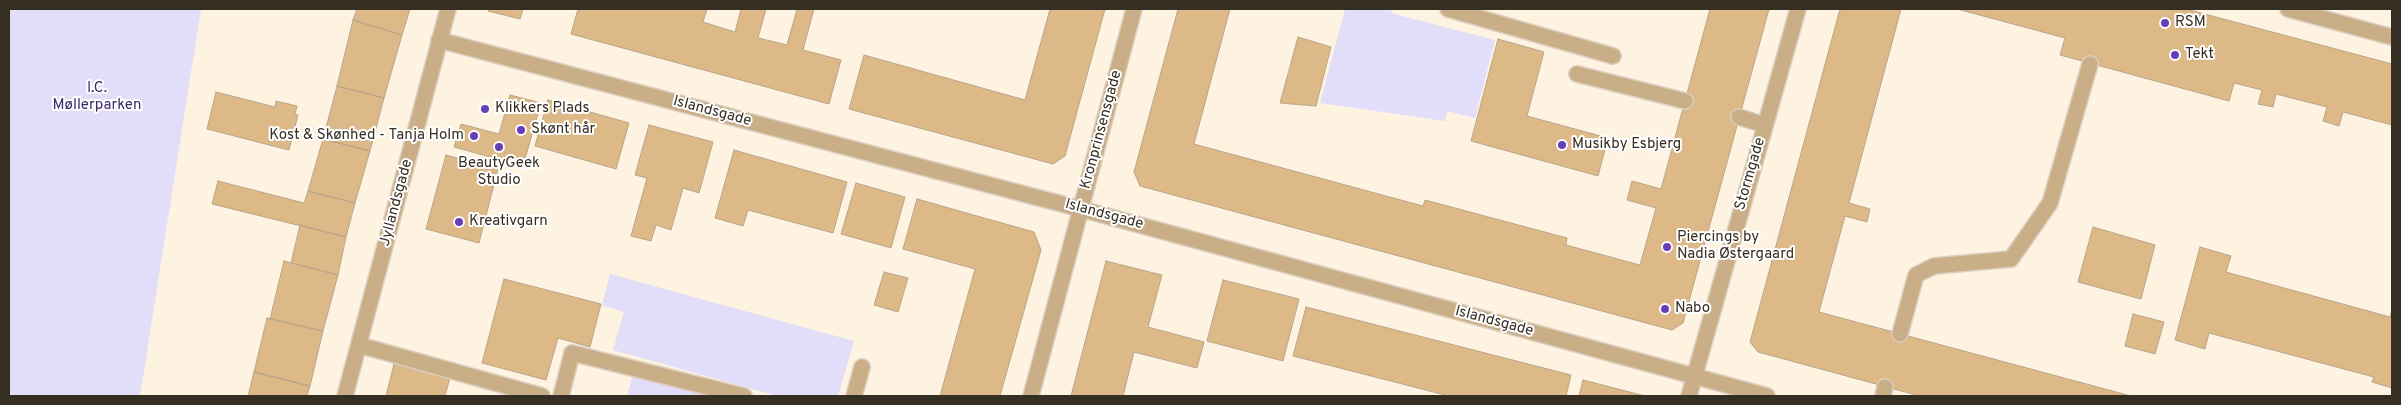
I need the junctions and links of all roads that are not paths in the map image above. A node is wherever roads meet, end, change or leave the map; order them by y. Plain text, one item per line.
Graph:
1 (448, 9) edge
2 (1134, 9) edge
3 (1448, 9) edge
4 (1798, 9) edge
5 (2288, 9) edge
6 (2392, 37) edge
7 (439, 40) junction
8 (1613, 56) dead end
9 (2090, 64) dead end
10 (1576, 74) dead end
11 (1685, 101) dead end
12 (1739, 117) dead end
13 (1765, 125) junction
14 (1081, 209) junction
15 (1900, 334) dead end
16 (359, 345) junction
17 (862, 367) dead end
18 (1694, 377) junction
19 (345, 396) edge
20 (542, 396) edge
21 (561, 396) edge
22 (744, 396) edge
23 (854, 396) edge
24 (1030, 396) edge
25 (1689, 396) edge
26 (1766, 396) edge

1 - 7 street, Jyllandsgade
2 - 14 street, Kronprinsensgade
3 - 8 street
4 - 13 street, Stormgade
5 - 6 street
7 - 14 street, Islandsgade
7 - 16 street, Jyllandsgade
9 - 15 street
10 - 11 street
12 - 13 street
13 - 18 street, Stormgade
14 - 18 street, Islandsgade
14 - 24 street, Kronprinsensgade
16 - 19 street, Jyllandsgade
16 - 20 street
17 - 23 street
18 - 25 street, Stormgade
18 - 26 street, Islandsgade
21 - 22 street

